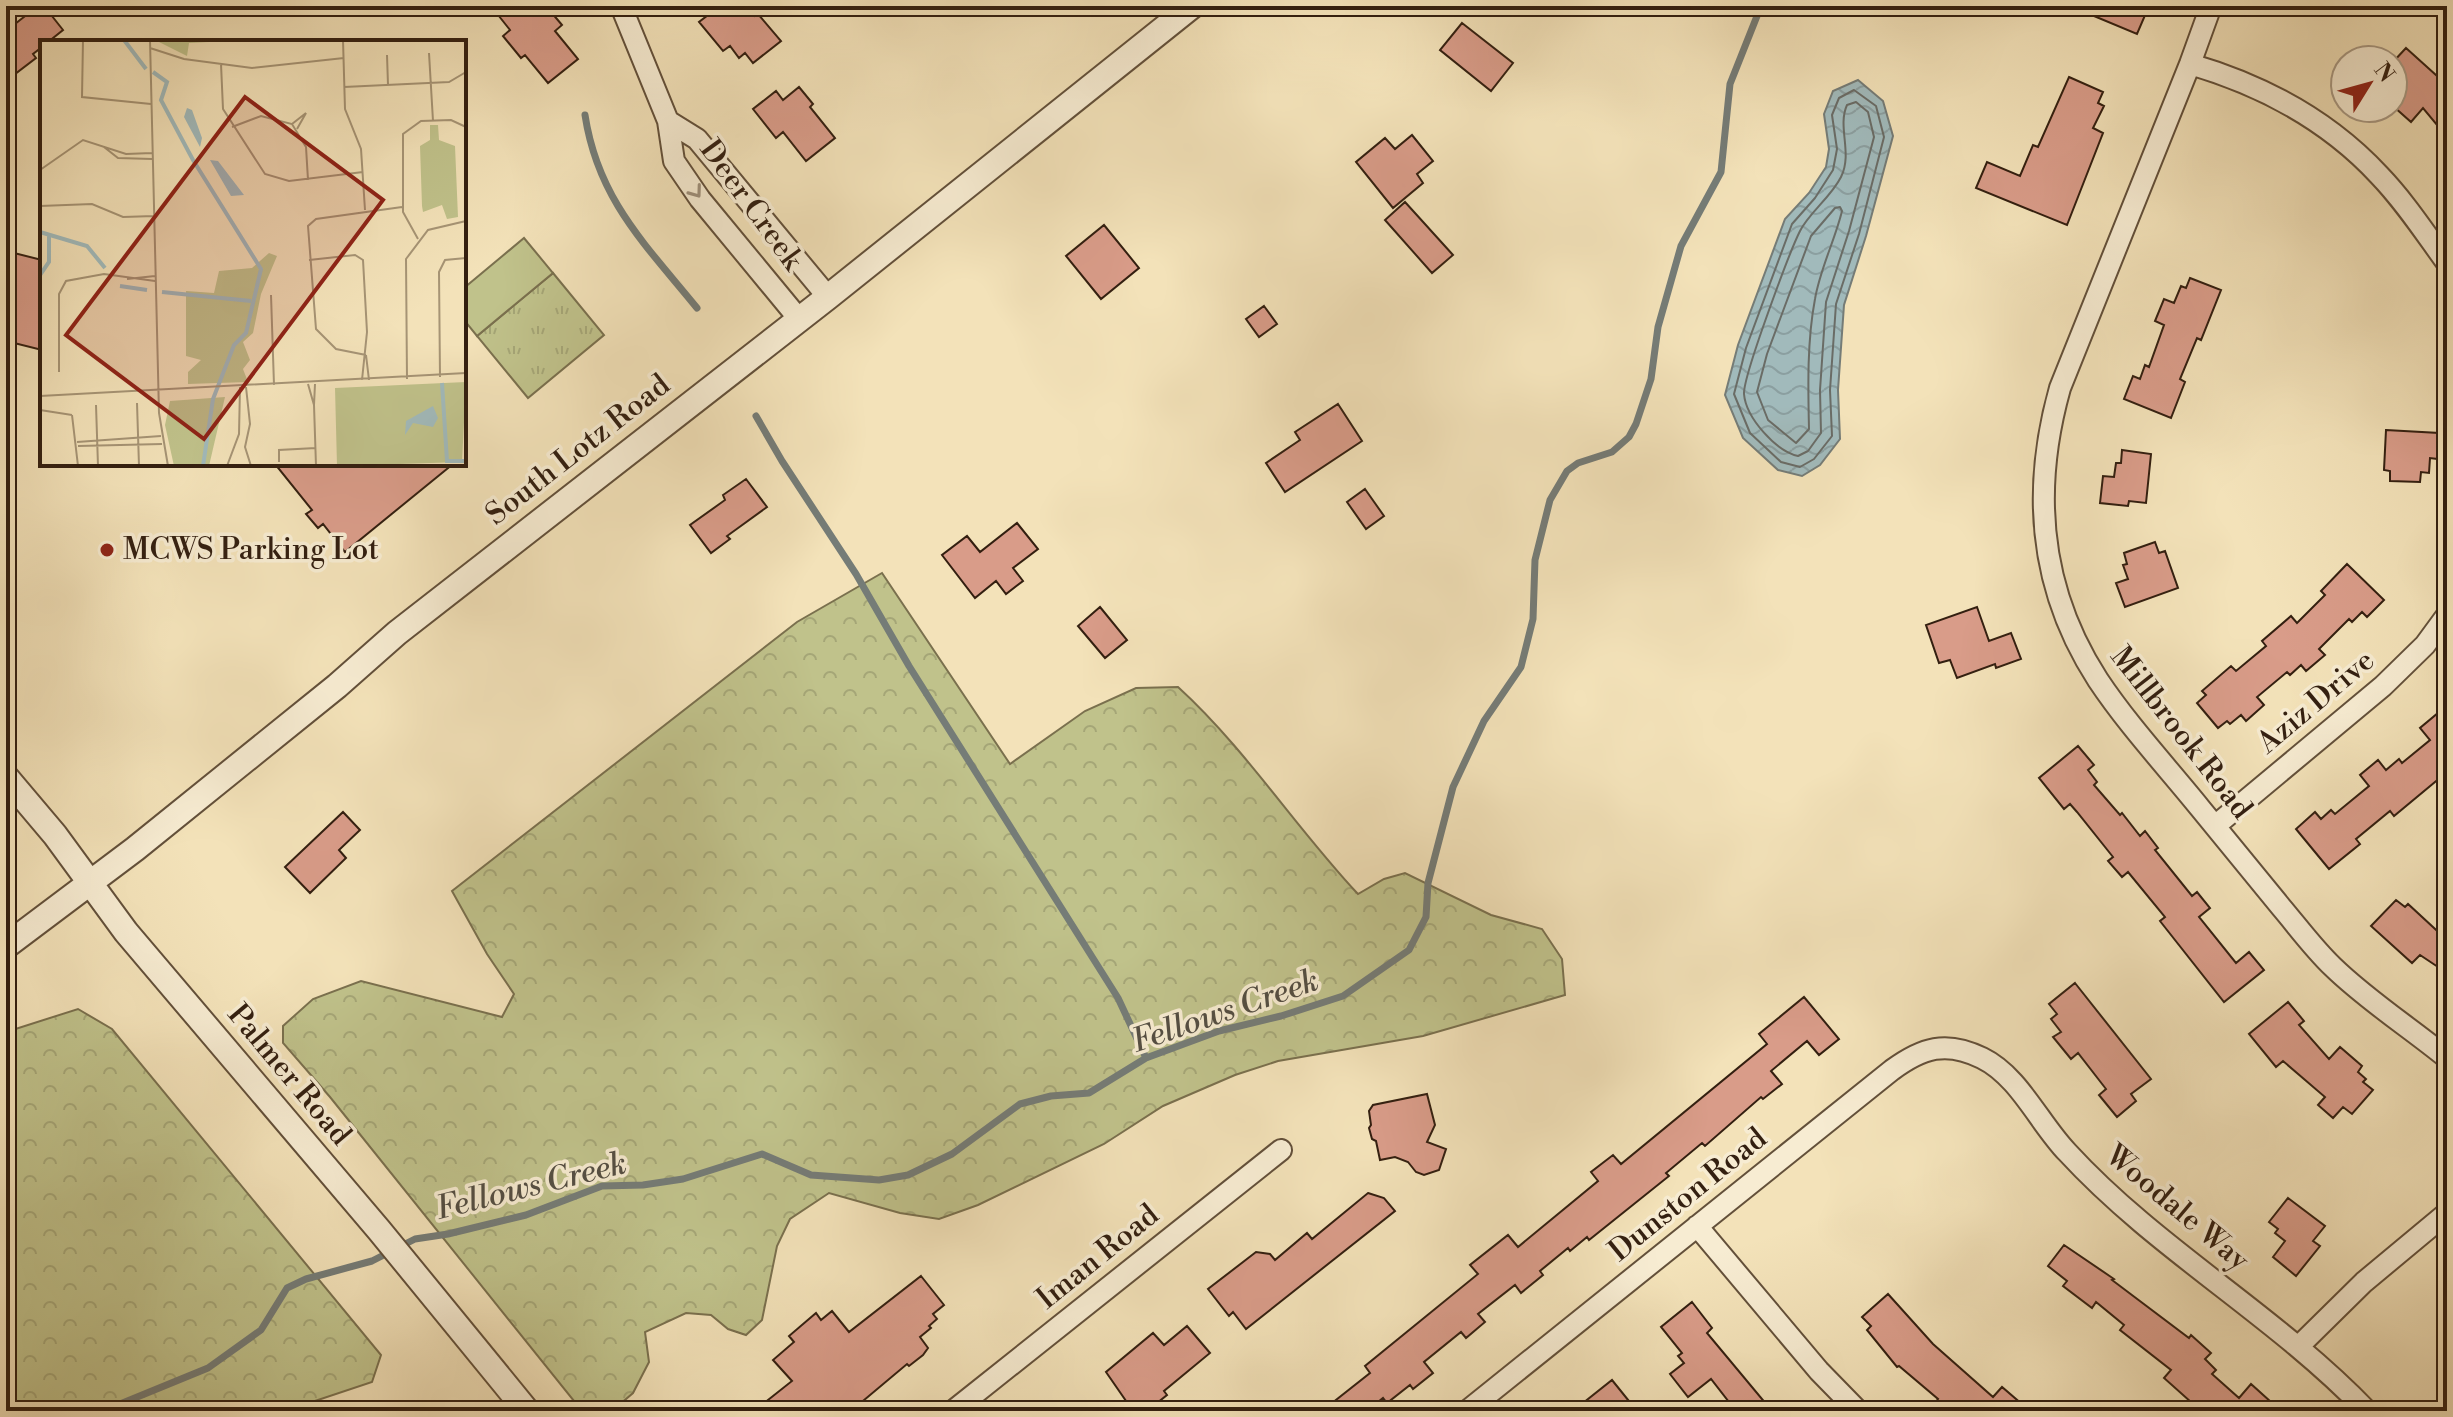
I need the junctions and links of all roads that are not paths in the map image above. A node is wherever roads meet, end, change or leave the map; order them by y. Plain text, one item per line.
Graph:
1 (621, 6) edge
2 (1192, 6) edge
3 (2211, 6) edge
4 (2190, 64) junction
5 (668, 121) junction
6 (2447, 263) edge
7 (828, 297) junction
8 (799, 319) junction
9 (2447, 615) edge
10 (6, 777) edge
11 (2215, 826) junction
12 (91, 883) junction
13 (6, 946) edge
14 (1957, 1049) joint
15 (2447, 1058) edge
16 (1281, 1150) dead end
17 (2447, 1213) edge
18 (1697, 1226) junction
19 (2298, 1347) junction
20 (521, 1409) edge
21 (953, 1411) edge
22 (1467, 1411) edge
23 (1858, 1411) edge
24 (2367, 1411) edge

1 - 5 street, Deer Creek
2 - 7 street, South Lotz Road
3 - 4 street, Millbrook Road
4 - 6 street
4 - 11 street, Millbrook Road
5 - 7 street, Deer Creek
5 -> 8 street, Deer Creek
7 - 8 street, South Lotz Road
8 - 12 street, South Lotz Road
9 - 11 street, Aziz Drive
10 - 12 street, Palmer Road
11 - 15 street, Millbrook Road
12 - 13 street, South Lotz Road
12 - 20 street, Palmer Road
14 - 18 street, Dunston Road
14 - 19 street, Woodale Way
16 - 21 street, Iman Road
17 - 19 street
18 - 22 street, Dunston Road
18 - 23 street
19 - 24 street, Woodale Way

